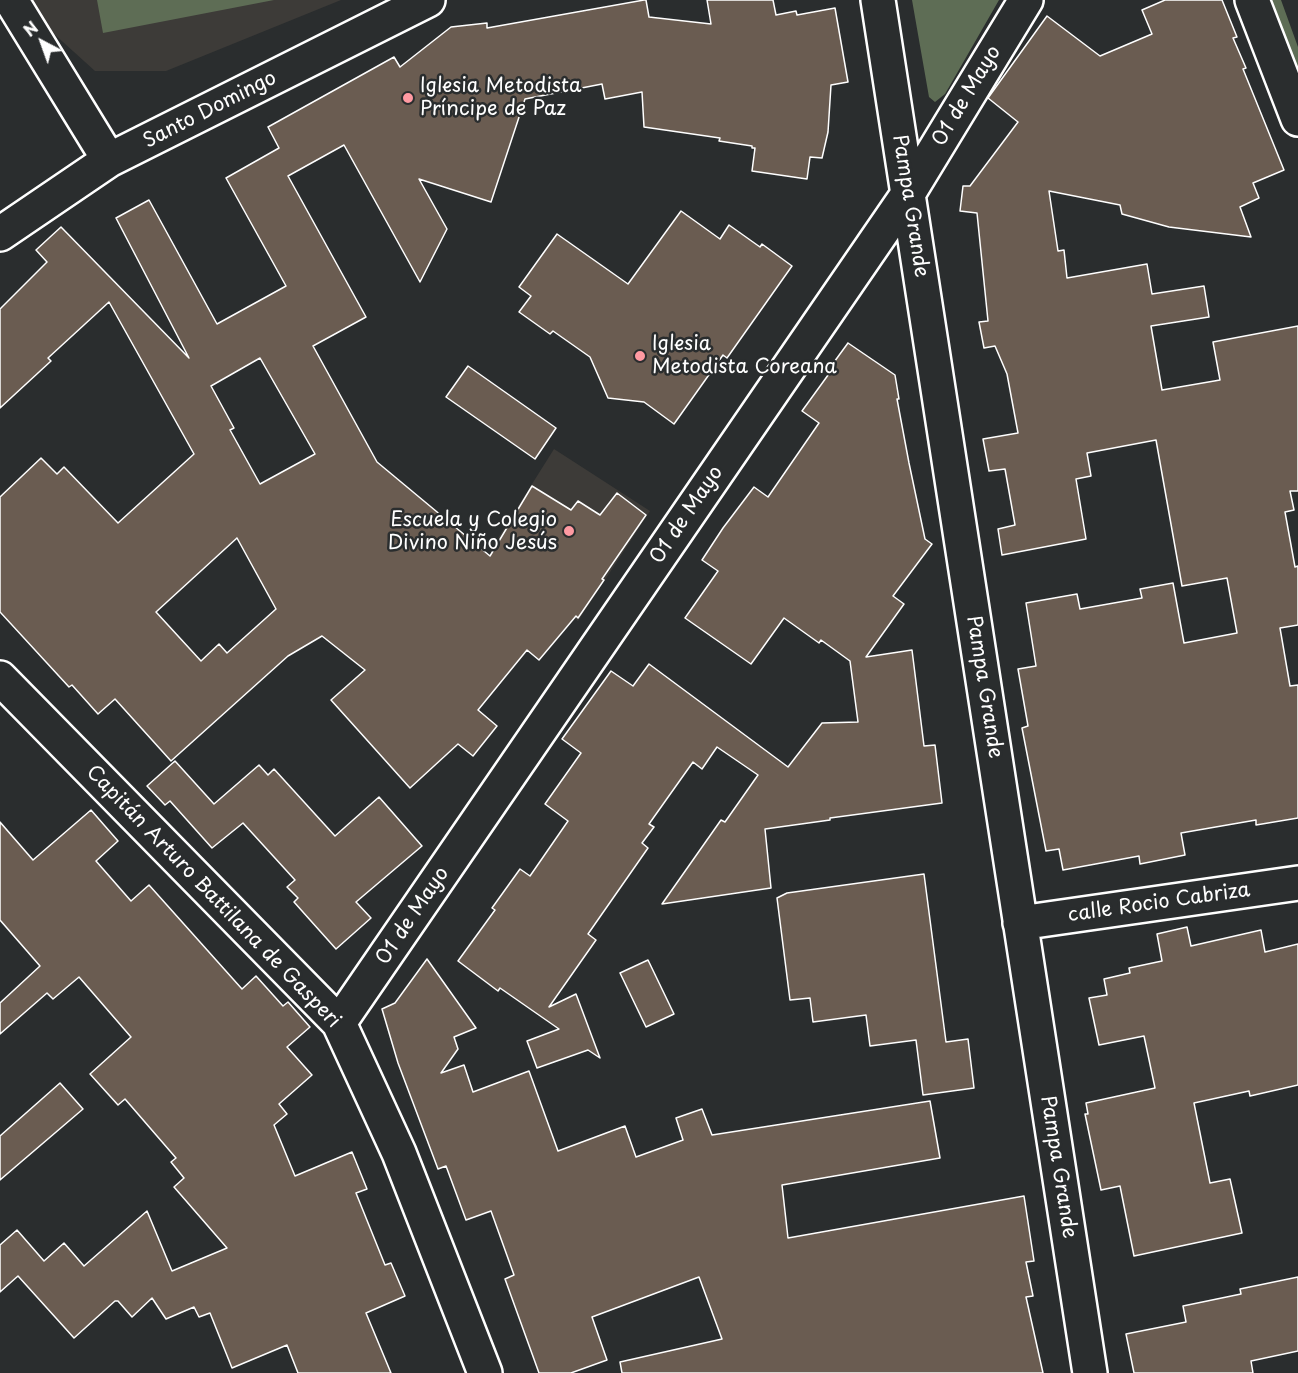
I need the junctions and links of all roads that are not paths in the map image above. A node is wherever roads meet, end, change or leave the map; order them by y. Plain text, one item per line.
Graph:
1 (11, 0) edge
2 (428, 0) edge
3 (878, 0) edge
4 (1026, 0) edge
5 (1252, 0) edge
6 (1298, 118) edge
7 (109, 160) junction
8 (908, 194) junction
9 (0, 234) edge
10 (0, 678) edge
11 (1298, 883) edge
12 (1020, 923) junction
13 (339, 1023) junction
14 (485, 1373) edge
15 (1090, 1373) edge

1 - 7 street
2 - 7 street, Santo Domingo
3 - 8 street, Pampa Grande
4 - 8 street, 01 de Mayo
5 - 6 street
7 - 9 street, Santo Domingo
8 - 12 street, Pampa Grande
8 - 13 street, 01 de Mayo
10 - 13 street, Capitán Arturo Battilana de Gasperi
11 - 12 street, calle Rocio Cabriza
12 - 15 street, Pampa Grande
13 - 14 street, Capitán Arturo Battilana de Gasperi

